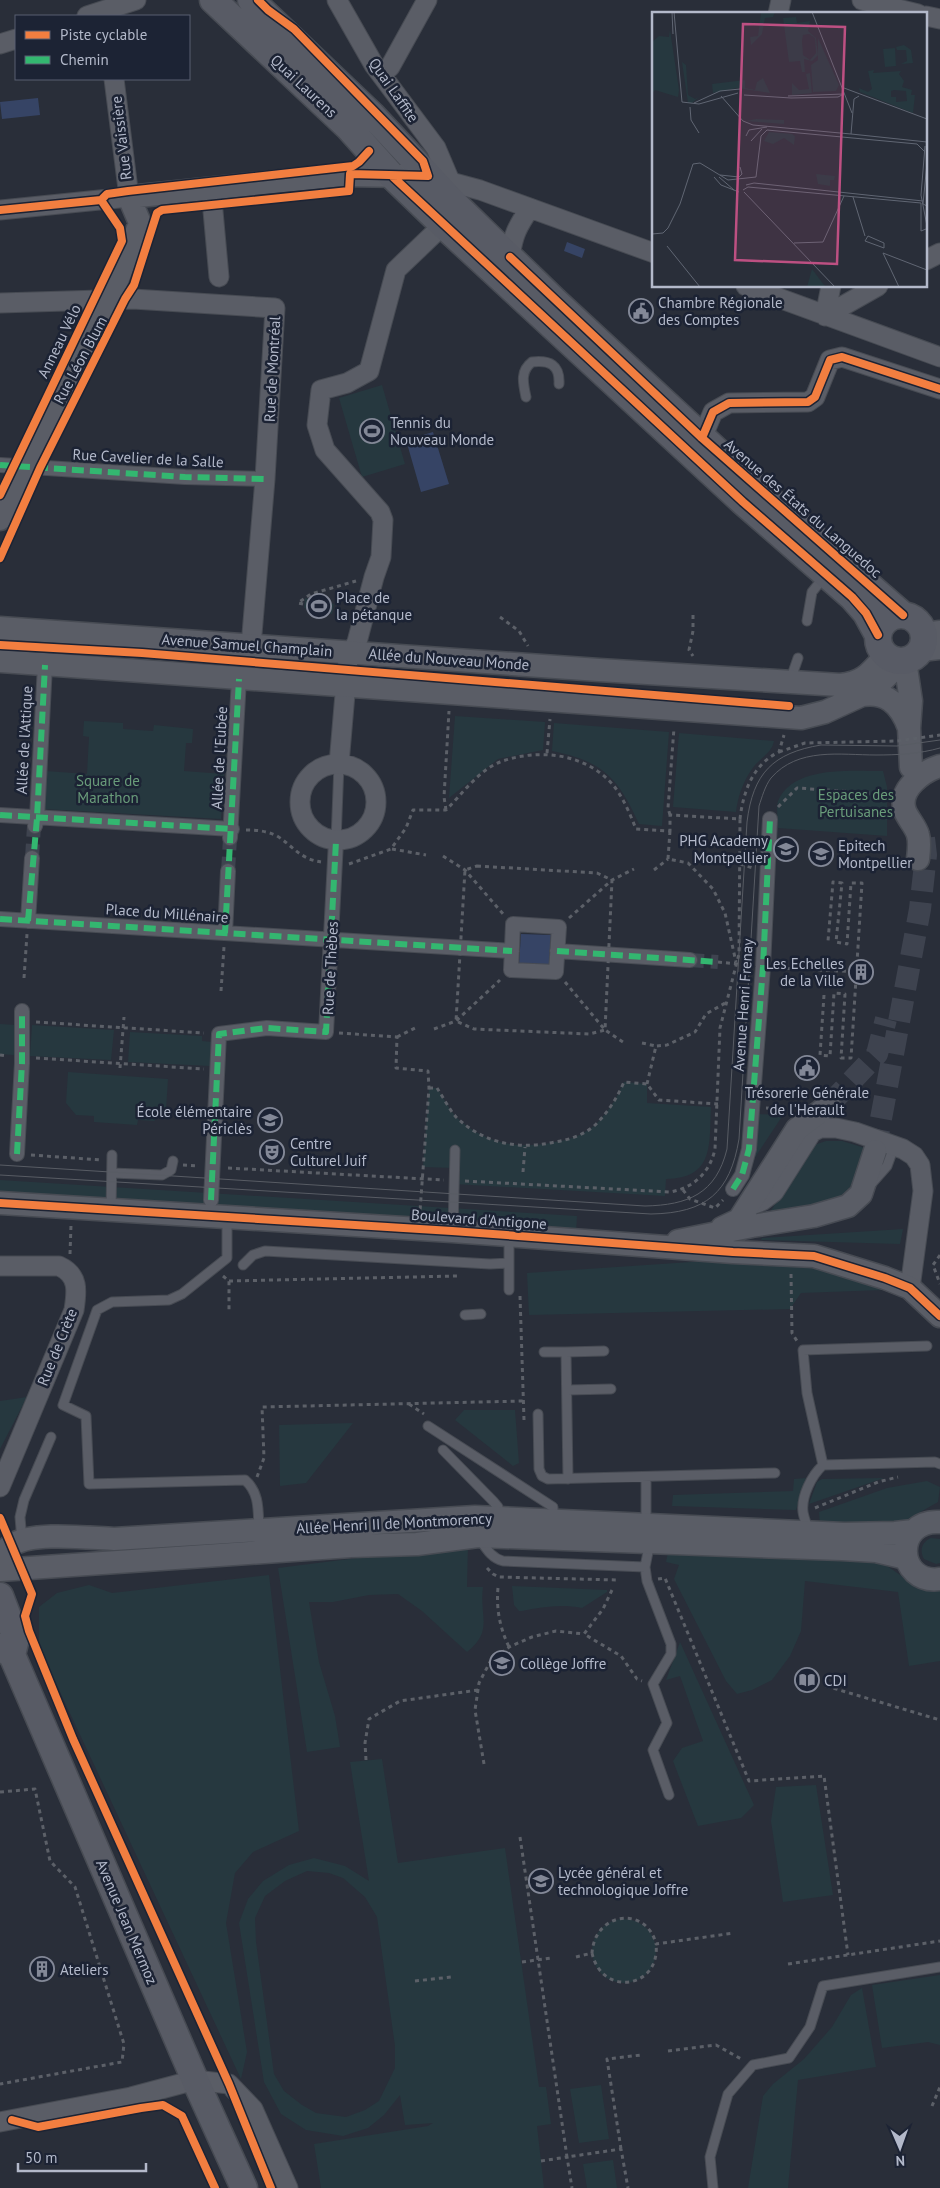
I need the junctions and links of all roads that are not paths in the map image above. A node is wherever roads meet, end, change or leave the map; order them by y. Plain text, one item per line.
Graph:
1 (136, 0) edge
2 (213, 0) edge
3 (250, 0) edge
4 (337, 0) edge
5 (427, 0) edge
6 (862, 0) edge
7 (910, 12) edge
8 (106, 13) edge
9 (93, 15) edge
10 (15, 39) edge
11 (0, 44) edge
12 (381, 74) junction
13 (114, 80) edge
14 (372, 115) junction
15 (369, 150) junction
16 (350, 174) junction
17 (392, 176) junction
18 (439, 178) junction
19 (211, 188) junction
20 (129, 197) junction
21 (530, 208) junction
22 (0, 210) edge
23 (443, 224) junction
24 (652, 252) edge
25 (940, 253) edge
26 (510, 258) junction
27 (928, 259) edge
28 (219, 277) dead end
29 (751, 288) edge
30 (831, 288) edge
31 (874, 288) edge
32 (111, 299) junction
33 (0, 303) edge
34 (825, 316) junction
35 (940, 357) edge
36 (559, 384) dead end
37 (940, 389) edge
38 (526, 397) dead end
39 (702, 438) junction
40 (0, 465) edge
41 (24, 467) junction
42 (265, 479) junction
43 (0, 519) edge
44 (826, 575) junction
45 (806, 621) dead end
46 (0, 628) edge
47 (142, 638) junction
48 (251, 646) junction
49 (912, 647) edge
50 (351, 652) junction
51 (798, 658) dead end
52 (0, 661) edge
53 (45, 665) junction
54 (141, 671) junction
55 (240, 679) junction
56 (790, 681) junction
57 (345, 687) junction
58 (857, 696) junction
59 (788, 718) junction
60 (909, 728) junction
61 (339, 764) junction
62 (940, 766) edge
63 (910, 767) dead end
64 (0, 815) edge
65 (770, 819) road end
66 (36, 822) junction
67 (336, 840) junction
68 (32, 858) tunnel mouth
69 (918, 859) tunnel mouth
70 (228, 871) tunnel mouth
71 (0, 919) edge
72 (28, 921) junction
73 (225, 933) junction
74 (331, 940) junction
75 (512, 951) junction
76 (557, 951) junction
77 (690, 960) tunnel mouth
78 (22, 1016) road end
79 (829, 1105) tunnel mouth
80 (455, 1150) dead end
81 (883, 1153) tunnel mouth
82 (17, 1154) dead end
83 (112, 1155) dead end
84 (173, 1161) dead end
85 (112, 1173) junction
86 (733, 1189) road end
87 (211, 1200) dead end
88 (0, 1204) edge
89 (748, 1206) junction
90 (111, 1210) junction
91 (227, 1217) junction
92 (452, 1231) junction
93 (709, 1234) junction
94 (509, 1235) junction
95 (654, 1246) junction
96 (509, 1264) junction
97 (243, 1265) dead end
98 (0, 1266) edge
99 (509, 1290) dead end
100 (911, 1290) junction
101 (481, 1314) dead end
102 (465, 1315) dead end
103 (940, 1316) edge
104 (927, 1346) dead end
105 (604, 1351) dead end
106 (544, 1352) dead end
107 (566, 1352) junction
108 (611, 1389) dead end
109 (567, 1390) junction
110 (538, 1414) dead end
111 (428, 1426) dead end
112 (51, 1437) dead end
113 (443, 1450) dead end
114 (940, 1464) edge
115 (824, 1465) junction
116 (774, 1472) dead end
117 (646, 1478) junction
118 (568, 1480) junction
119 (0, 1487) edge
120 (498, 1518) junction
121 (553, 1521) junction
122 (940, 1521) edge
123 (806, 1523) junction
124 (259, 1531) junction
125 (913, 1531) junction
126 (648, 1533) junction
127 (478, 1536) junction
128 (44, 1537) junction
129 (22, 1541) junction
130 (0, 1555) edge
131 (906, 1558) junction
132 (46, 1567) junction
133 (645, 1567) junction
134 (0, 1570) edge
135 (940, 1579) edge
136 (0, 1596) edge
137 (6, 1651) edge
138 (669, 1795) dead end
139 (940, 1966) edge
140 (195, 2080) junction
141 (0, 2122) edge
142 (244, 2188) edge
143 (288, 2188) edge
144 (713, 2188) edge

1 - 8 street
2 - 15 main road, Quai Laurens
3 - 14 main road, Avenue des États du Languedoc
4 - 12 street, Quai Laffite
5 - 12 street
6 - 7 street
8 - 9 street
10 - 11 street
12 - 18 street, Quai Laffite
13 - 20 street, Rue Vaissière
14 - 15 street
14 - 18 main road, Avenue des États du Languedoc
15 - 16 street
15 - 17 main road, Quai Laurens
16 - 17 street
16 - 19 street
17 - 18 street
17 - 23 main road
18 - 21 street
18 - 26 main road, Avenue des États du Languedoc
19 - 20 street
19 - 28 street
20 - 22 street
20 - 32 street, Rue Léon Blum
21 - 24 street
21 - 26 street
23 - 44 main road
23 - 50 street, Allée du Nouveau Monde
25 - 27 street
26 - 39 main road, Avenue des États du Languedoc
29 - 34 street
30 - 34 street
31 - 34 street
32 - 33 street, Rue de Montréal
32 - 41 street, Rue Léon Blum
32 - 42 street, Rue de Montréal
34 - 35 street
36 - 38 lane
37 - 39 street
39 - 49 main road, Avenue des États du Languedoc
40 - 41 street, Rue Cavelier de la Salle
41 - 42 street, Rue Cavelier de la Salle
41 - 43 street, Rue Léon Blum
42 - 48 street, Rue de Montréal
44 - 45 lane
44 - 49 main road
46 - 47 street, Avenue Samuel Champlain
47 - 48 street, Avenue Samuel Champlain
47 - 54 street, Avenue Samuel Champlain
48 - 50 street, Avenue Samuel Champlain
49 - 56 street, Allée du Nouveau Monde
49 - 58 street
49 - 60 street
50 - 56 street, Allée du Nouveau Monde
50 - 57 street, Rue de Thèbes
51 - 56 lane
52 - 53 street
53 - 54 street
53 - 66 street, Allée de l'Attique
54 - 55 street
55 - 57 street
55 - 66 street, Allée de l'Eubée
56 - 59 street
57 - 59 street
57 - 61 street, Rue de Thèbes
58 - 59 street
58 - 60 street
60 - 63 street
61 - 67 lane, Rue de Thèbes
61 - 67 street
61 - 67 street
62 - 69 street
64 - 66 street, Allée de l'Attique
65 - 86 street, Avenue Henri Frenay
67 - 74 street, Rue de Thèbes
68 - 72 street
70 - 73 street
71 - 72 street, Place du Millénaire
72 - 73 street, Place du Millénaire
73 - 74 street, Place du Millénaire
74 - 75 street, Place du Millénaire
74 - 87 street, Rue de Thèbes
75 - 76 street
75 - 76 street
76 - 77 street
78 - 82 street
79 - 89 street
80 - 92 lane
81 - 93 street
83 - 85 lane
84 - 85 lane
85 - 90 lane
88 - 90 street, Boulevard d'Antigone
89 - 93 street
89 - 100 street
90 - 91 street, Boulevard d'Antigone
91 - 92 street, Boulevard d'Antigone
91 - 124 lane
92 - 94 street, Boulevard d'Antigone
93 - 95 street
94 - 95 street, Boulevard d'Antigone
94 - 96 lane
95 - 100 street, Boulevard d'Antigone
96 - 97 lane
96 - 99 lane
98 - 119 street, Rue de Crète
100 - 103 street, Boulevard d'Antigone
101 - 102 lane
104 - 115 lane
105 - 107 lane
106 - 107 lane
107 - 109 lane
108 - 109 lane
109 - 118 lane
110 - 118 lane
111 - 121 lane
112 - 129 lane
113 - 120 lane
114 - 115 lane
115 - 123 lane
116 - 117 lane
117 - 118 lane
117 - 126 lane
120 - 121 street, Allée Henri II de Montmorency
120 - 124 street, Allée Henri II de Montmorency
121 - 126 street, Allée Henri II de Montmorency
122 - 125 street
123 - 125 street, Allée Henri II de Montmorency
123 - 126 street, Allée Henri II de Montmorency
124 - 128 street, Allée Henri II de Montmorency
125 - 131 street
126 - 127 street, Allée Henri II de Montmorency
126 - 131 street, Allée Henri II de Montmorency
126 - 133 lane
127 - 132 street, Allée Henri II de Montmorency
127 - 133 lane
128 - 129 street, Allée Henri II de Montmorency
128 - 132 street
129 - 130 street, Allée Henri II de Montmorency
131 - 135 street
132 - 134 street, Allée Henri II de Montmorency
133 - 138 lane
136 - 137 main road, Avenue Jean Mermoz
137 - 140 main road, Avenue Jean Mermoz
139 - 144 lane
140 - 141 street
140 - 142 main road, Avenue Jean Mermoz
140 - 143 street

